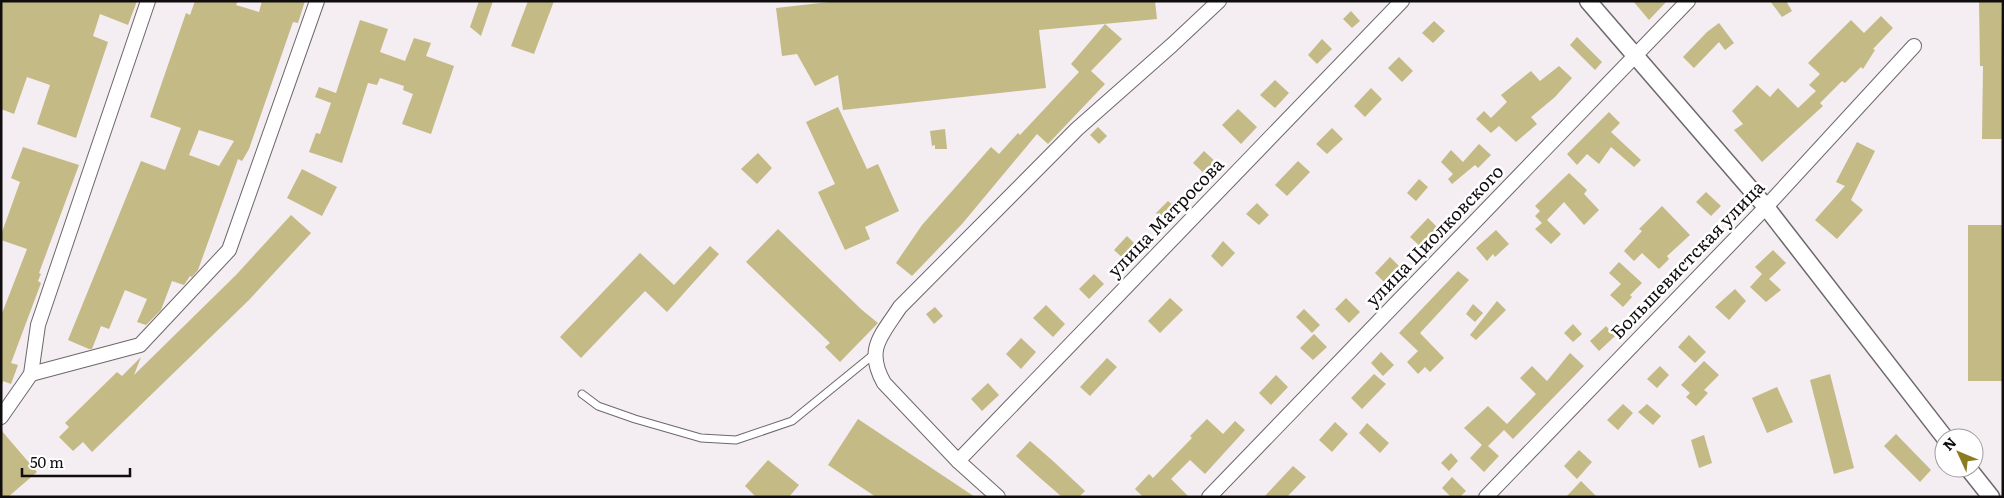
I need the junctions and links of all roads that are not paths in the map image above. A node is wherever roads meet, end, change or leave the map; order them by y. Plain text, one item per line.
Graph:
1 (148, 1) edge
2 (317, 1) edge
3 (1219, 1) edge
4 (1402, 1) edge
5 (1588, 1) edge
6 (1688, 1) edge
7 (1914, 46) dead end
8 (1635, 55) junction
9 (1766, 207) junction
10 (873, 356) junction
11 (31, 374) junction
12 (582, 394) dead end
13 (1, 417) edge
14 (1937, 428) edge
15 (958, 461) junction
16 (1976, 478) edge
17 (998, 497) edge
18 (1209, 497) edge
19 (1486, 497) edge
20 (1990, 497) edge

1 - 11 street
2 - 11 street
3 - 10 street
4 - 15 street, улица Матросова
5 - 8 street
6 - 8 street, улица Циолковского
7 - 9 street, Большевистская улица
8 - 9 street
8 - 18 street, улица Циолковского
9 - 14 street
9 - 19 street, Большевистская улица
10 - 12 lane
10 - 15 street
11 - 13 street
15 - 17 street
16 - 20 street

